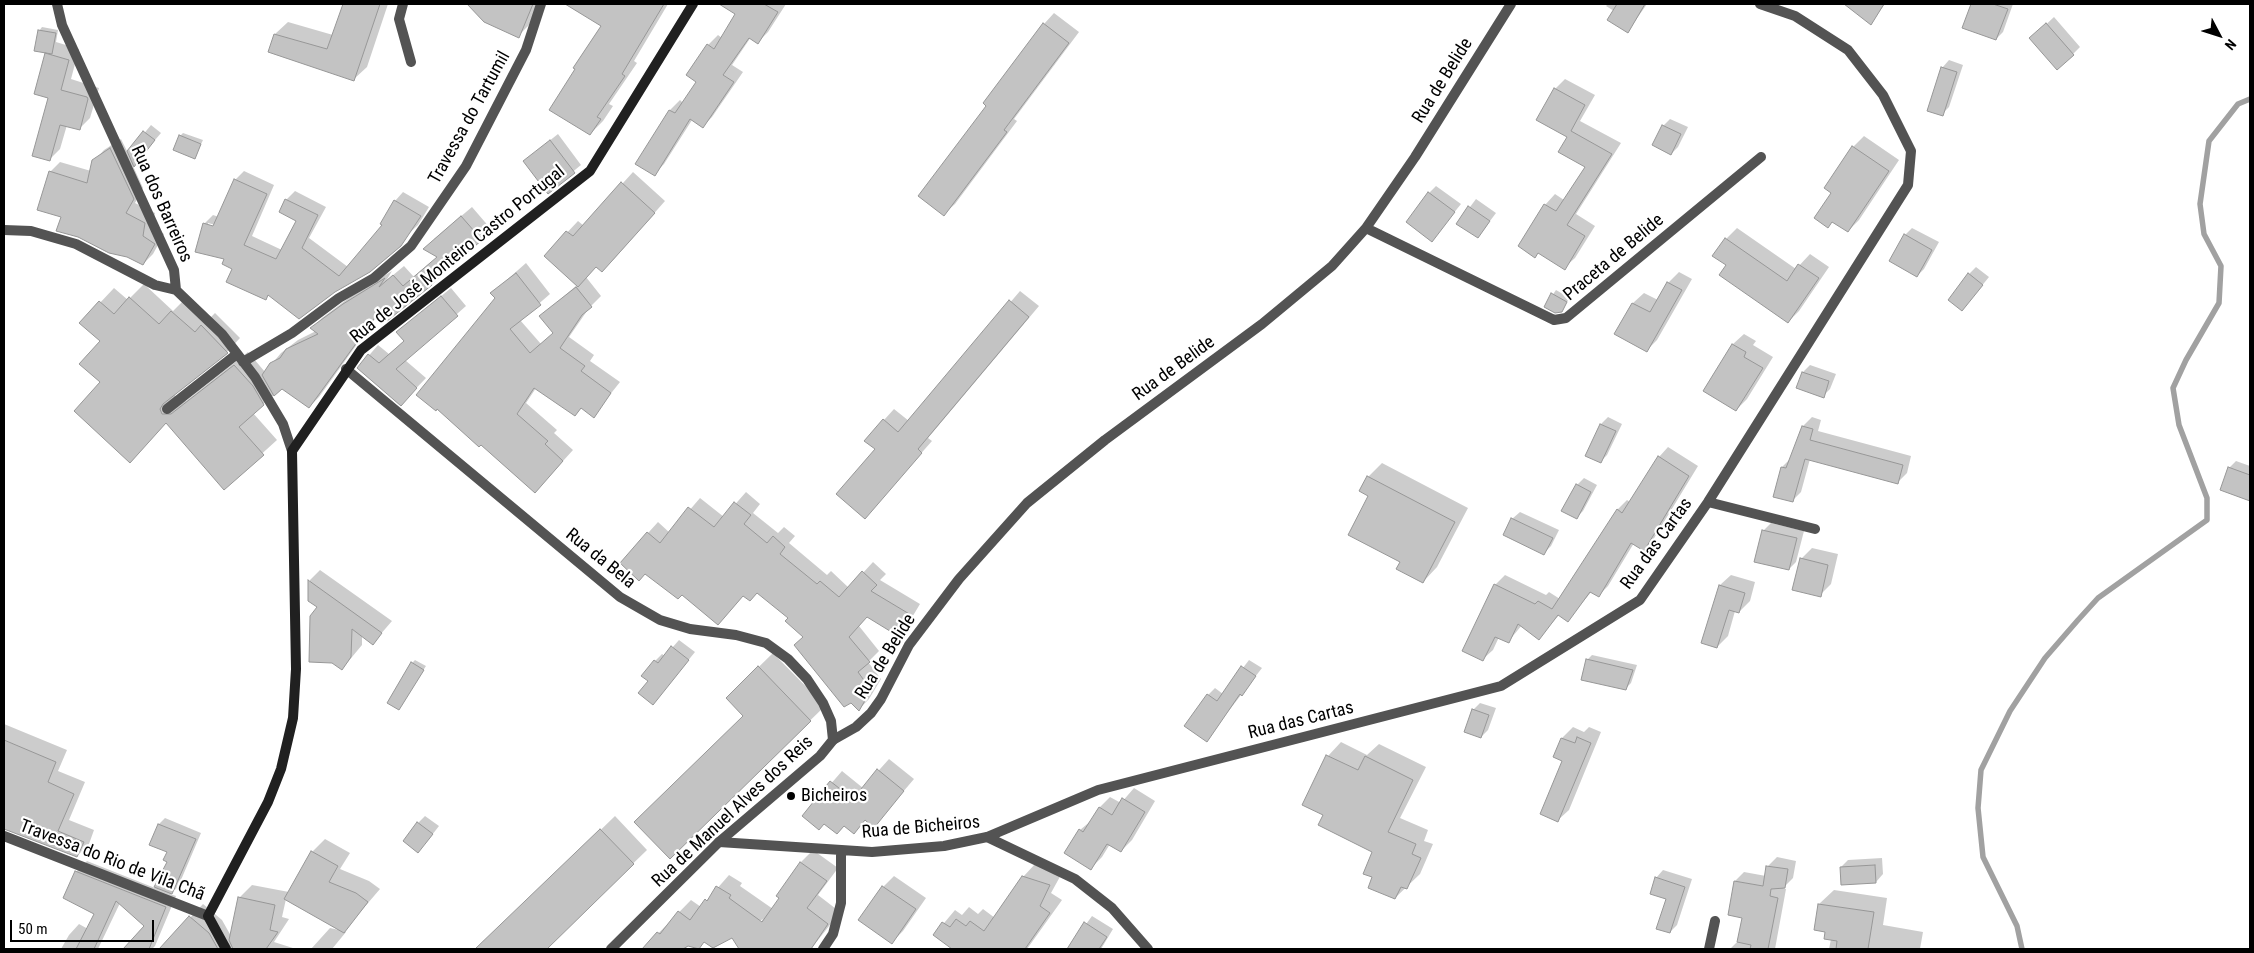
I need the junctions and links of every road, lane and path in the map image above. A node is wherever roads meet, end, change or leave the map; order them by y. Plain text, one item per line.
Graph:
1 (57, 4) edge
2 (404, 4) edge
3 (541, 4) edge
4 (693, 4) edge
5 (1511, 4) edge
6 (1760, 4) edge
7 (410, 62) dead end
8 (1761, 157) dead end
9 (1366, 228) junction
10 (4, 230) edge
11 (176, 290) junction
12 (240, 358) junction
13 (346, 369) junction
14 (168, 409) dead end
15 (292, 451) junction
16 (1708, 502) junction
17 (1816, 529) dead end
18 (833, 740) junction
19 (4, 836) edge
20 (987, 837) junction
21 (719, 842) junction
22 (841, 850) junction
23 (208, 916) junction
24 (1715, 921) dead end
25 (226, 949) edge
26 (611, 949) edge
27 (823, 949) edge
28 (1148, 949) edge
29 (1709, 949) edge

1 - 11 street, Rua dos Barreiros
2 - 7 street
3 - 12 street, Travessa do Tartumil
4 - 13 main road, Rua de José Monteiro Castro Portugal
5 - 9 street, Rua de Belide
6 - 16 street, Rua das Cartas
8 - 9 street, Praceta de Belide
9 - 18 street, Rua de Belide
10 - 11 street
11 - 12 street, Rua dos Barreiros
12 - 14 street, Travessa do Tartumil
12 - 15 street, Rua dos Barreiros
13 - 15 main road, Rua de José Monteiro Castro Portugal
13 - 18 street, Rua da Bela
15 - 23 main road
16 - 17 street
16 - 20 street, Rua das Cartas
18 - 21 street, Rua de Manuel Alves dos Reis
19 - 23 street, Travessa do Rio de Vila Chã
20 - 22 street, Rua de Bicheiros
20 - 28 street, Rua de Bicheiros
21 - 22 street, Rua de Bicheiros
21 - 26 street, Rua de Manuel Alves dos Reis
22 - 27 street
23 - 25 main road
24 - 29 street

